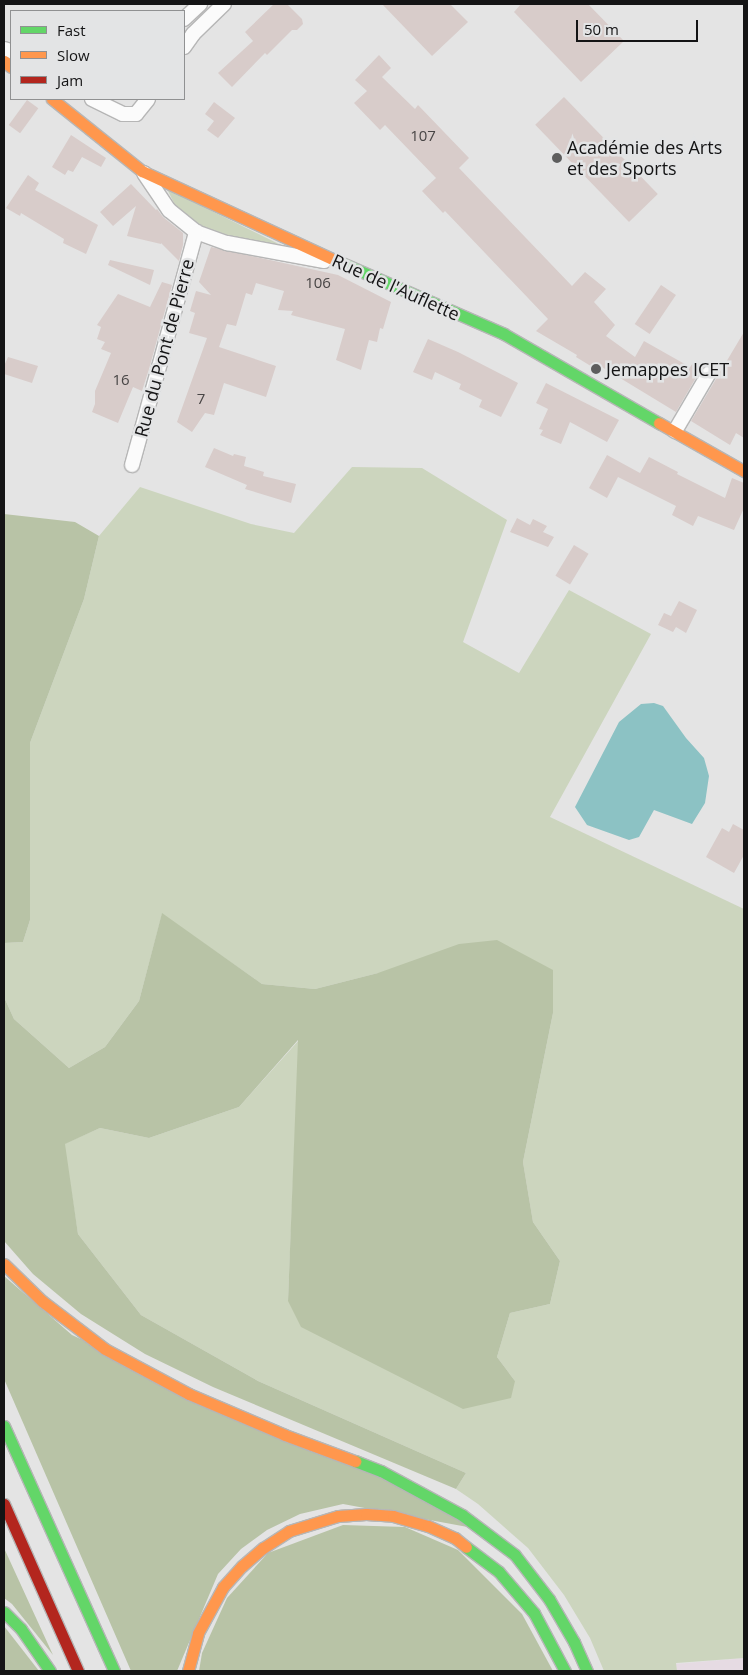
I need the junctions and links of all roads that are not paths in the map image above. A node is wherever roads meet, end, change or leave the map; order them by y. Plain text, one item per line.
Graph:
1 (200, 4) edge
2 (224, 4) edge
3 (185, 17) edge
4 (185, 46) edge
5 (53, 100) edge
6 (97, 100) edge
7 (147, 100) edge
8 (142, 170) junction
9 (196, 232) junction
10 (345, 264) junction
11 (709, 373) dead end
12 (675, 431) junction
13 (132, 465) dead end
14 (744, 471) edge
15 (4, 1264) edge
16 (4, 1426) edge
17 (4, 1504) edge
18 (4, 1612) edge
19 (50, 1671) edge
20 (78, 1671) edge
21 (114, 1671) edge
22 (188, 1671) edge
23 (565, 1671) edge
24 (587, 1671) edge

1 - 3 street
2 - 4 street
5 - 8 main road, Rue de l'Auflette
6 - 7 street
8 - 9 street
8 - 10 main road, Rue de l'Auflette
9 - 10 street
9 - 13 street, Rue du Pont de Pierre
10 - 12 main road, Rue de l'Auflette
11 - 12 street
12 - 14 main road, Rue de l'Auflette
15 - 24 main road
16 - 21 main road
17 - 20 main road
18 - 19 main road
22 - 23 main road

